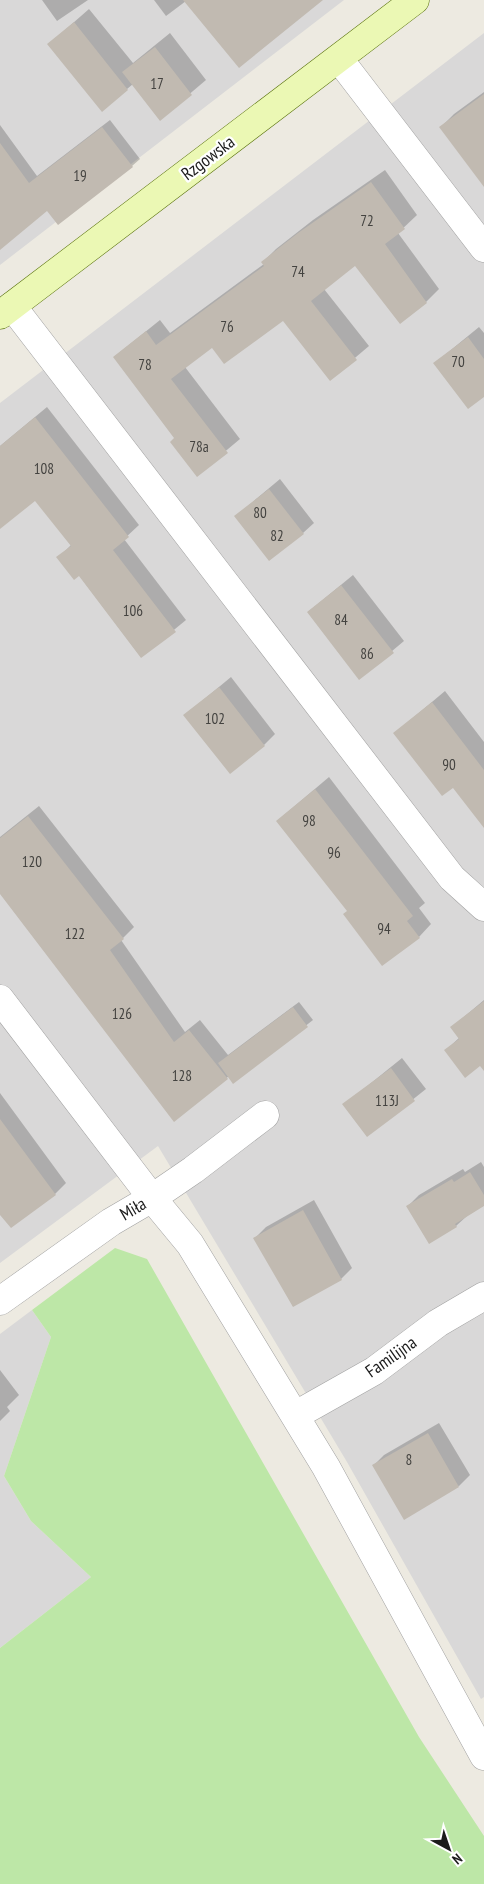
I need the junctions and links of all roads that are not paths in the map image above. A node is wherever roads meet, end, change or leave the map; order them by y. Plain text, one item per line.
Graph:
1 (415, 0) edge
2 (339, 58) junction
3 (484, 248) edge
4 (6, 310) edge
5 (484, 907) edge
6 (0, 999) edge
7 (265, 1115) dead end
8 (152, 1198) junction
9 (484, 1296) edge
10 (0, 1301) edge
11 (296, 1415) junction
12 (484, 1756) edge

1 - 2 main road, Rzgowska
2 - 3 street
2 - 4 main road, Rzgowska
4 - 5 street
6 - 8 street
7 - 8 street, Miła
8 - 10 street, Miła
8 - 11 street
9 - 11 street, Familijna
11 - 12 street

